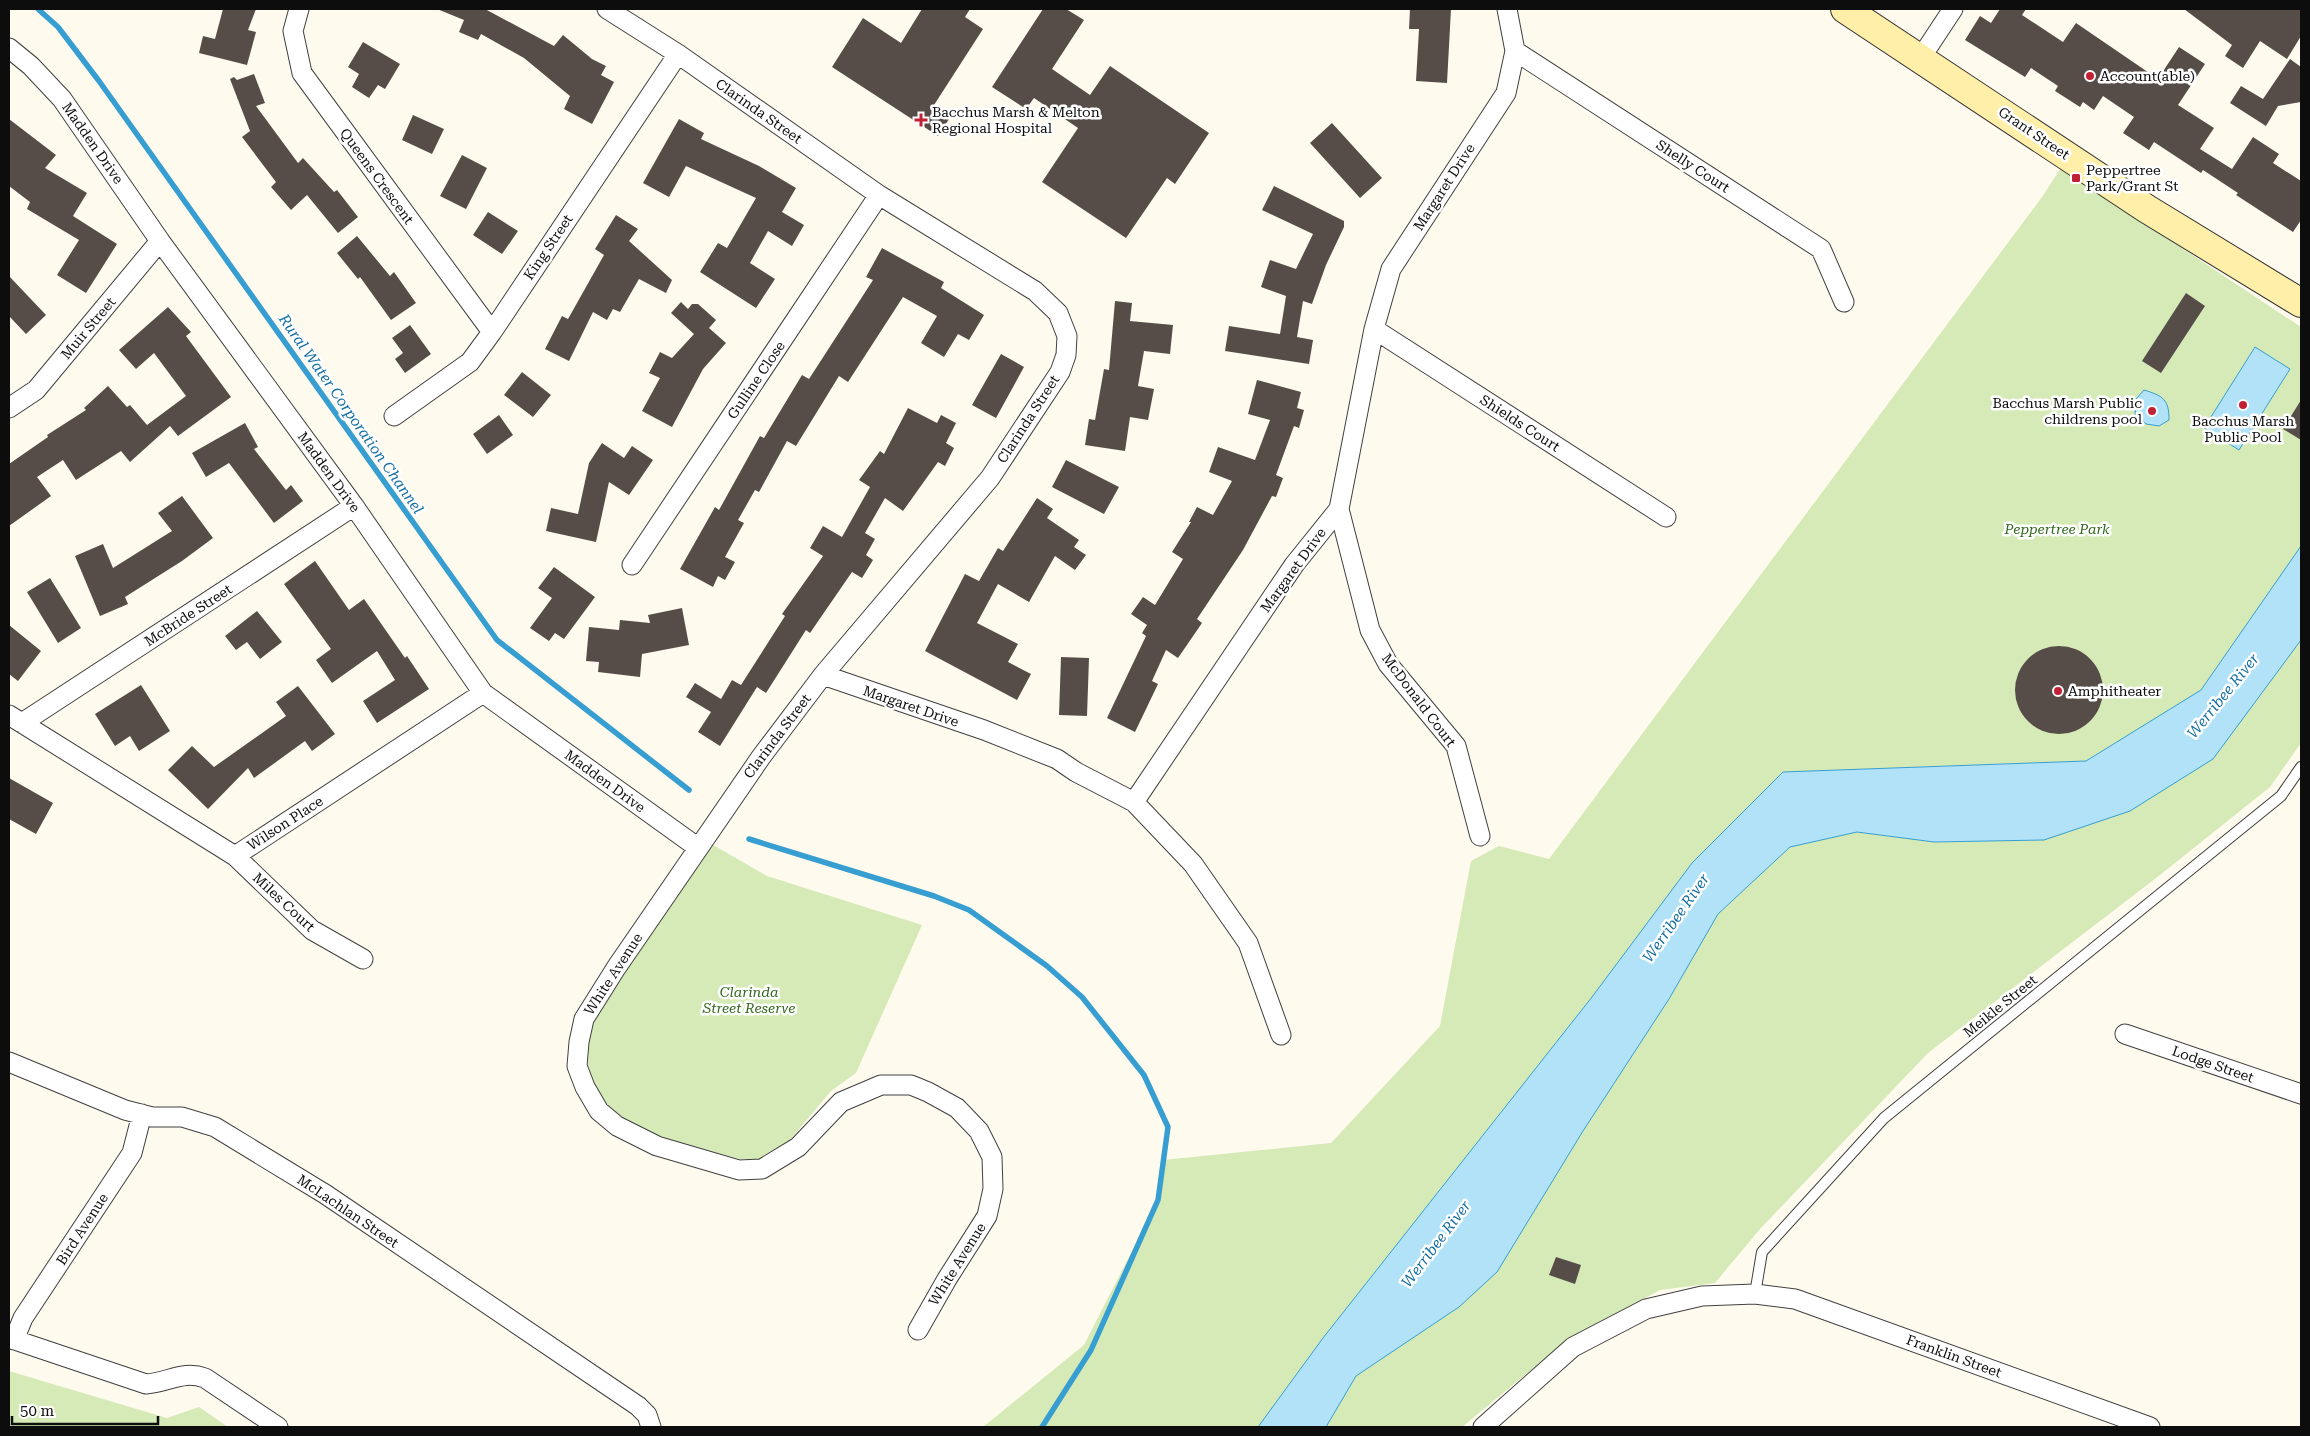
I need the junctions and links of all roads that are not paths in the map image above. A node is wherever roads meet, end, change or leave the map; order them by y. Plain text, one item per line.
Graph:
1 (299, 9) edge
2 (608, 9) edge
3 (1507, 9) edge
4 (1845, 9) edge
5 (1953, 9) edge
6 (632, 15) edge
7 (9, 48) edge
8 (1515, 51) junction
9 (678, 54) junction
10 (1920, 59) junction
11 (879, 195) junction
12 (160, 241) junction
13 (1844, 302) dead end
14 (2301, 302) edge
15 (1374, 329) junction
16 (492, 332) junction
17 (9, 408) edge
18 (394, 416) dead end
19 (354, 506) junction
20 (1338, 509) junction
21 (1666, 516) dead end
22 (632, 565) dead end
23 (823, 676) junction
24 (483, 694) junction
25 (15, 719) edge
26 (2301, 767) edge
27 (1134, 802) junction
28 (1480, 836) dead end
29 (697, 847) junction
30 (234, 856) junction
31 (363, 959) dead end
32 (2125, 1034) dead end
33 (1281, 1035) dead end
34 (9, 1062) edge
35 (2301, 1094) edge
36 (142, 1114) junction
37 (1755, 1294) junction
38 (918, 1330) dead end
39 (12, 1339) edge
40 (278, 1427) edge
41 (651, 1427) edge
42 (1483, 1427) edge
43 (2150, 1427) edge

1 - 16 street, Queens Crescent
2 - 6 street, Clarinda Street
3 - 8 street, Margaret Drive
4 - 10 main road, Grant Street
5 - 10 street
6 - 9 street, Clarinda Street
7 - 12 street, Madden Drive
8 - 13 street, Shelly Court
8 - 15 street, Margaret Drive
9 - 11 street, Clarinda Street
9 - 16 street, King Street
10 - 14 main road, Grant Street
11 - 22 street, Gulline Close
11 - 23 street, Clarinda Street
12 - 17 street, Muir Street
12 - 19 street, Madden Drive
15 - 20 street, Margaret Drive
15 - 21 street, Shields Court
16 - 18 street, King Street
19 - 24 street, Madden Drive
19 - 25 street, McBride Street
20 - 27 street, Margaret Drive
20 - 28 street, McDonald Court
23 - 27 street, Margaret Drive
23 - 29 street, Clarinda Street
24 - 29 street, Madden Drive
24 - 30 street, Wilson Place
25 - 30 street, Wilson Place
26 - 37 lane, Meikle Street
27 - 33 street
29 - 38 street, White Avenue
30 - 31 street, Miles Court
32 - 35 street, Lodge Street
34 - 36 street, McLachlan Street
36 - 39 street, Bird Avenue
36 - 41 street, McLachlan Street
37 - 42 street, Franklin Street
37 - 43 street, Franklin Street
39 - 40 street

